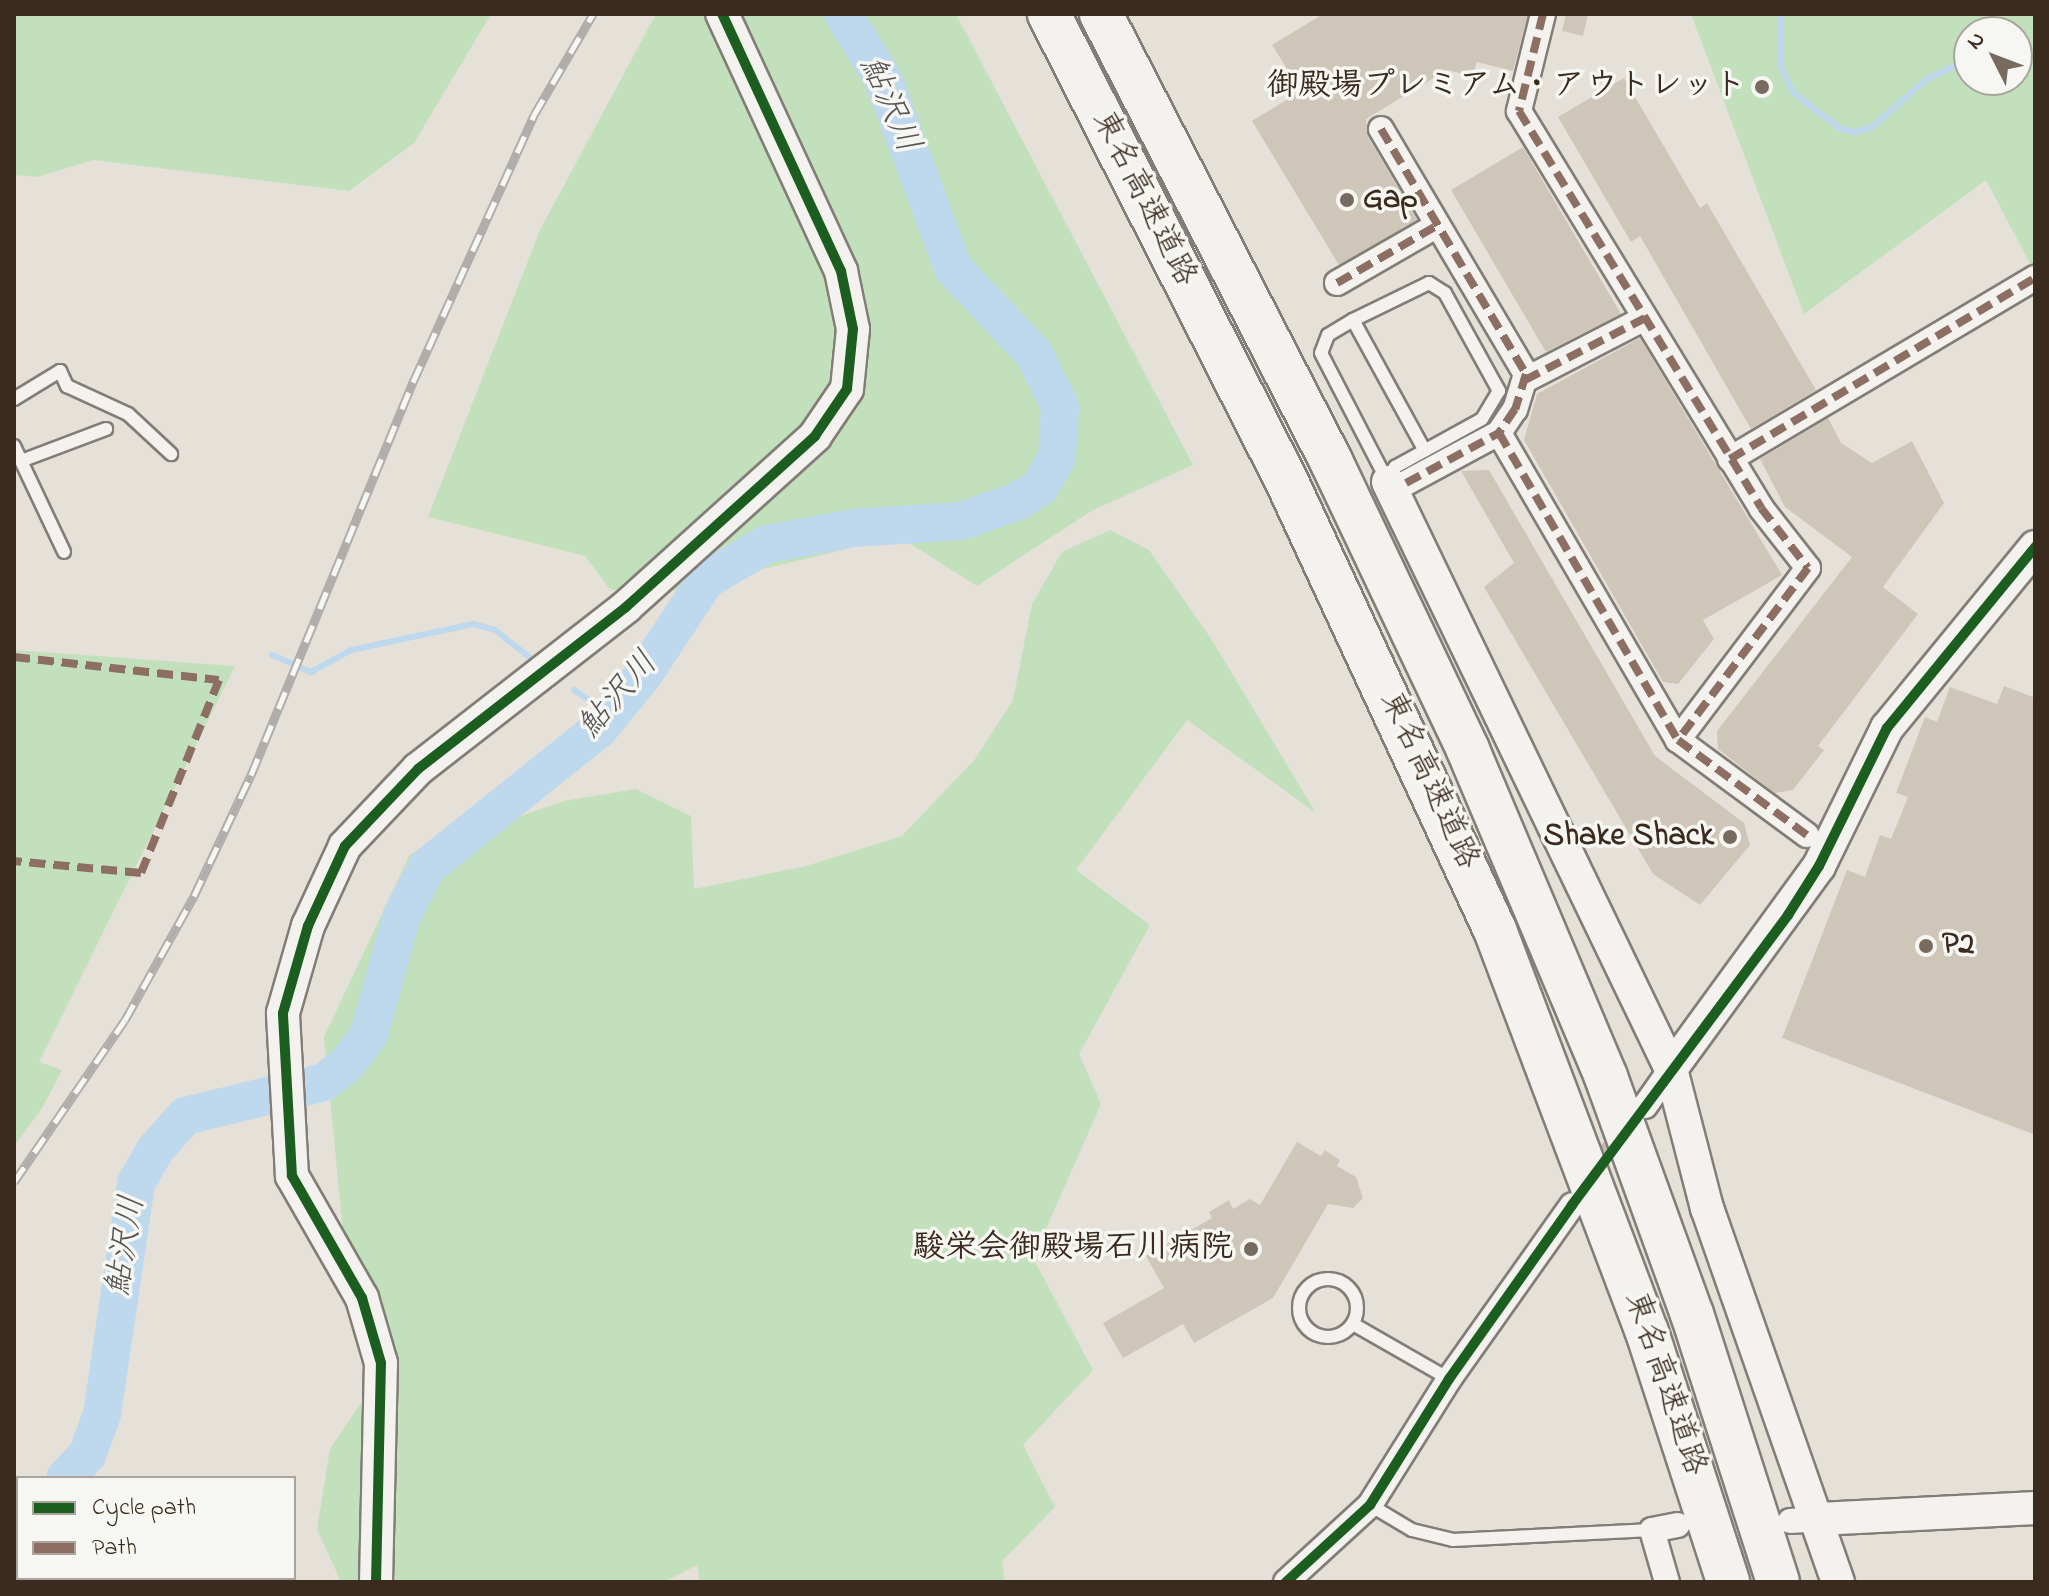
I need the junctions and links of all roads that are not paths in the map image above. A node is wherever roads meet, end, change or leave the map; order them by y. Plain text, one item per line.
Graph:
1 (722, 14) edge
2 (1049, 14) edge
3 (1101, 14) edge
4 (1543, 14) edge
5 (1381, 129) dead end
6 (1438, 225) junction
7 (2035, 278) edge
8 (1337, 283) dead end
9 (1645, 318) junction
10 (1353, 320) junction
11 (1525, 380) junction
12 (14, 399) edge
13 (106, 429) dead end
14 (1499, 433) junction
15 (14, 446) edge
16 (1425, 451) junction
17 (171, 454) dead end
18 (1730, 459) junction
19 (21, 461) junction
20 (1397, 483) junction
21 (2035, 547) edge
22 (64, 552) dead end
23 (1678, 740) junction
24 (1807, 835) dead end
25 (1671, 1069) junction
26 (1645, 1106) tunnel mouth
27 (1572, 1205) tunnel mouth
28 (1353, 1324) junction
29 (1449, 1379) junction
30 (1370, 1505) junction
31 (2035, 1508) edge
32 (1805, 1520) junction
33 (1678, 1525) dead end
34 (1652, 1530) junction
35 (376, 1582) edge
36 (1286, 1582) edge
37 (1667, 1582) edge
38 (1728, 1582) edge
39 (1778, 1582) edge
40 (1838, 1582) edge

1 - 35 street
2 - 38 highway, 東名高速道路
3 - 39 highway, 東名高速道路
4 - 9 street
5 - 6 street
6 - 8 street
6 - 11 street
7 - 18 street
9 - 11 street
9 - 18 street
10 - 16 lane
10 - 16 lane
10 - 20 lane
11 - 14 street
12 - 17 lane
13 - 19 lane
14 - 20 street
14 - 23 street
15 - 19 lane
16 - 20 lane
18 - 23 street
19 - 22 lane
20 - 25 street
21 - 25 street
23 - 24 street
25 - 26 street
25 - 32 street
27 - 29 street
28 - 28 lane
28 - 29 lane
29 - 30 street
30 - 34 lane
30 - 36 street
31 - 32 street
32 - 40 street
33 - 34 street
34 - 37 street

